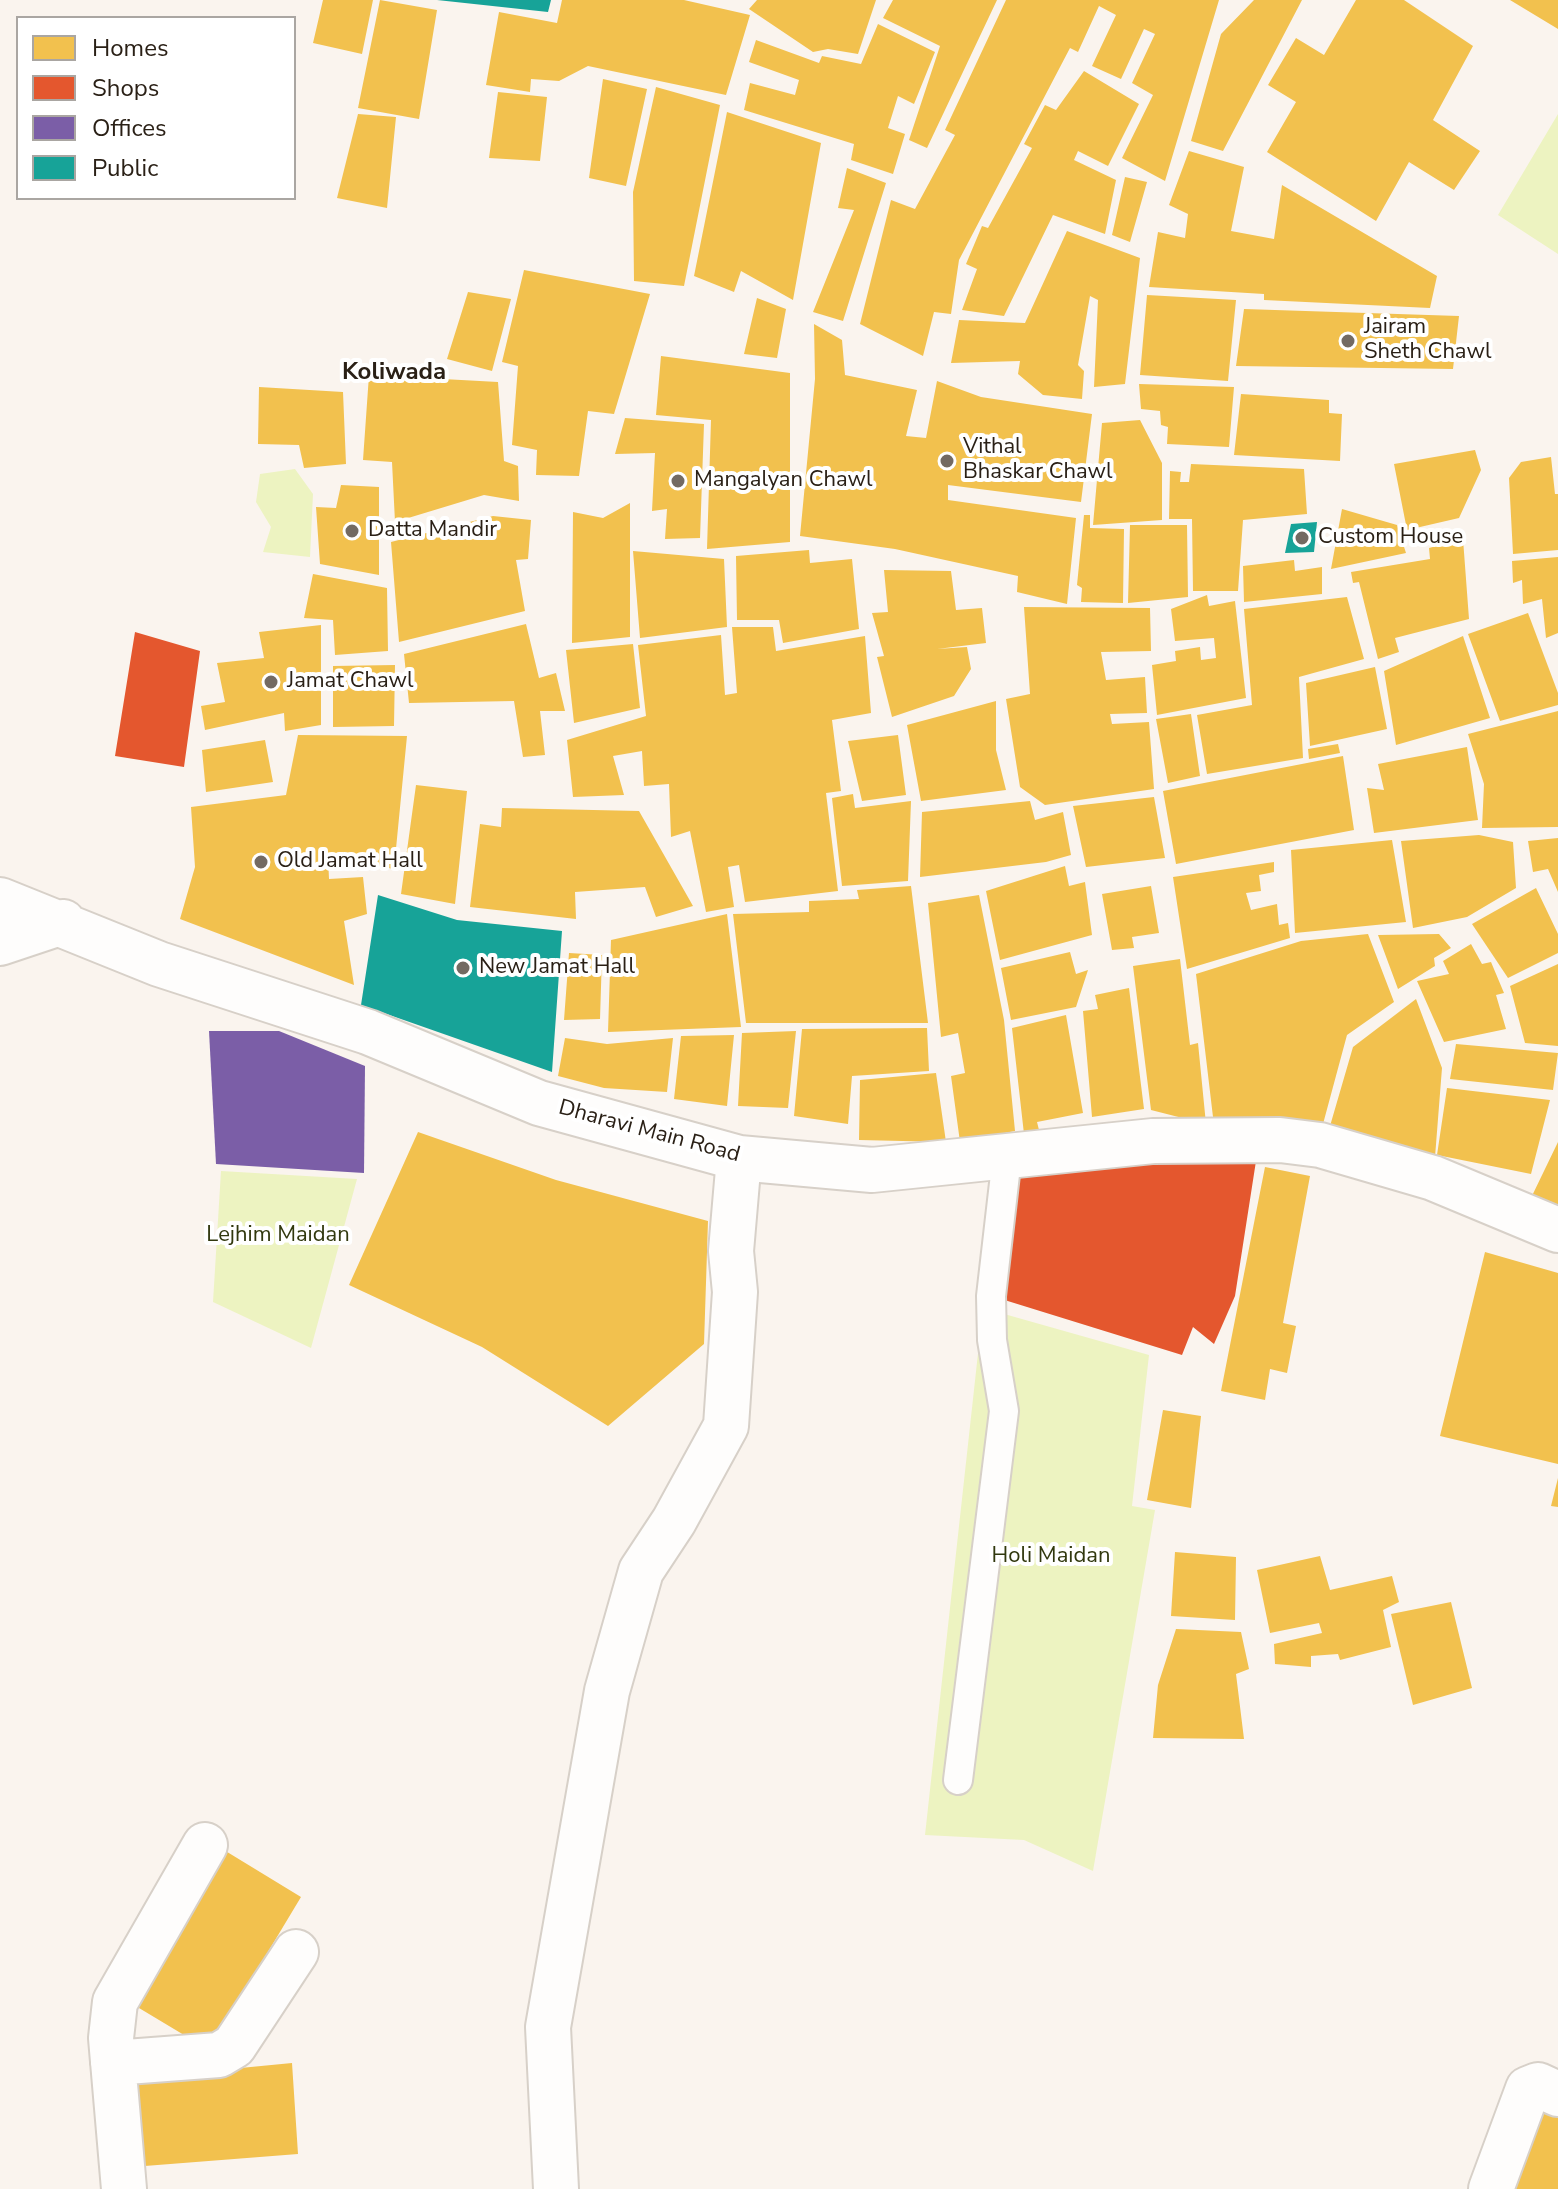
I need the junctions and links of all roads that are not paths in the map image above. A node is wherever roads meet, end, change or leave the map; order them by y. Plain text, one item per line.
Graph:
1 (0, 900) edge
2 (63, 922) junction
3 (0, 943) edge
4 (1007, 1157) junction
5 (739, 1158) junction
6 (1558, 1230) edge
7 (958, 1780) dead end
8 (205, 1845) dead end
9 (296, 1952) dead end
10 (113, 2063) junction
11 (1558, 2094) edge
12 (124, 2189) edge
13 (556, 2189) edge
14 (1491, 2189) edge

1 - 2 street, Dharavi Main Road
2 - 3 street
2 - 5 street, Dharavi Main Road
4 - 5 street, Dharavi Main Road
4 - 6 street, Dharavi Main Road
4 - 7 lane
5 - 13 street
8 - 10 street
9 - 10 street
10 - 12 street
11 - 14 street

